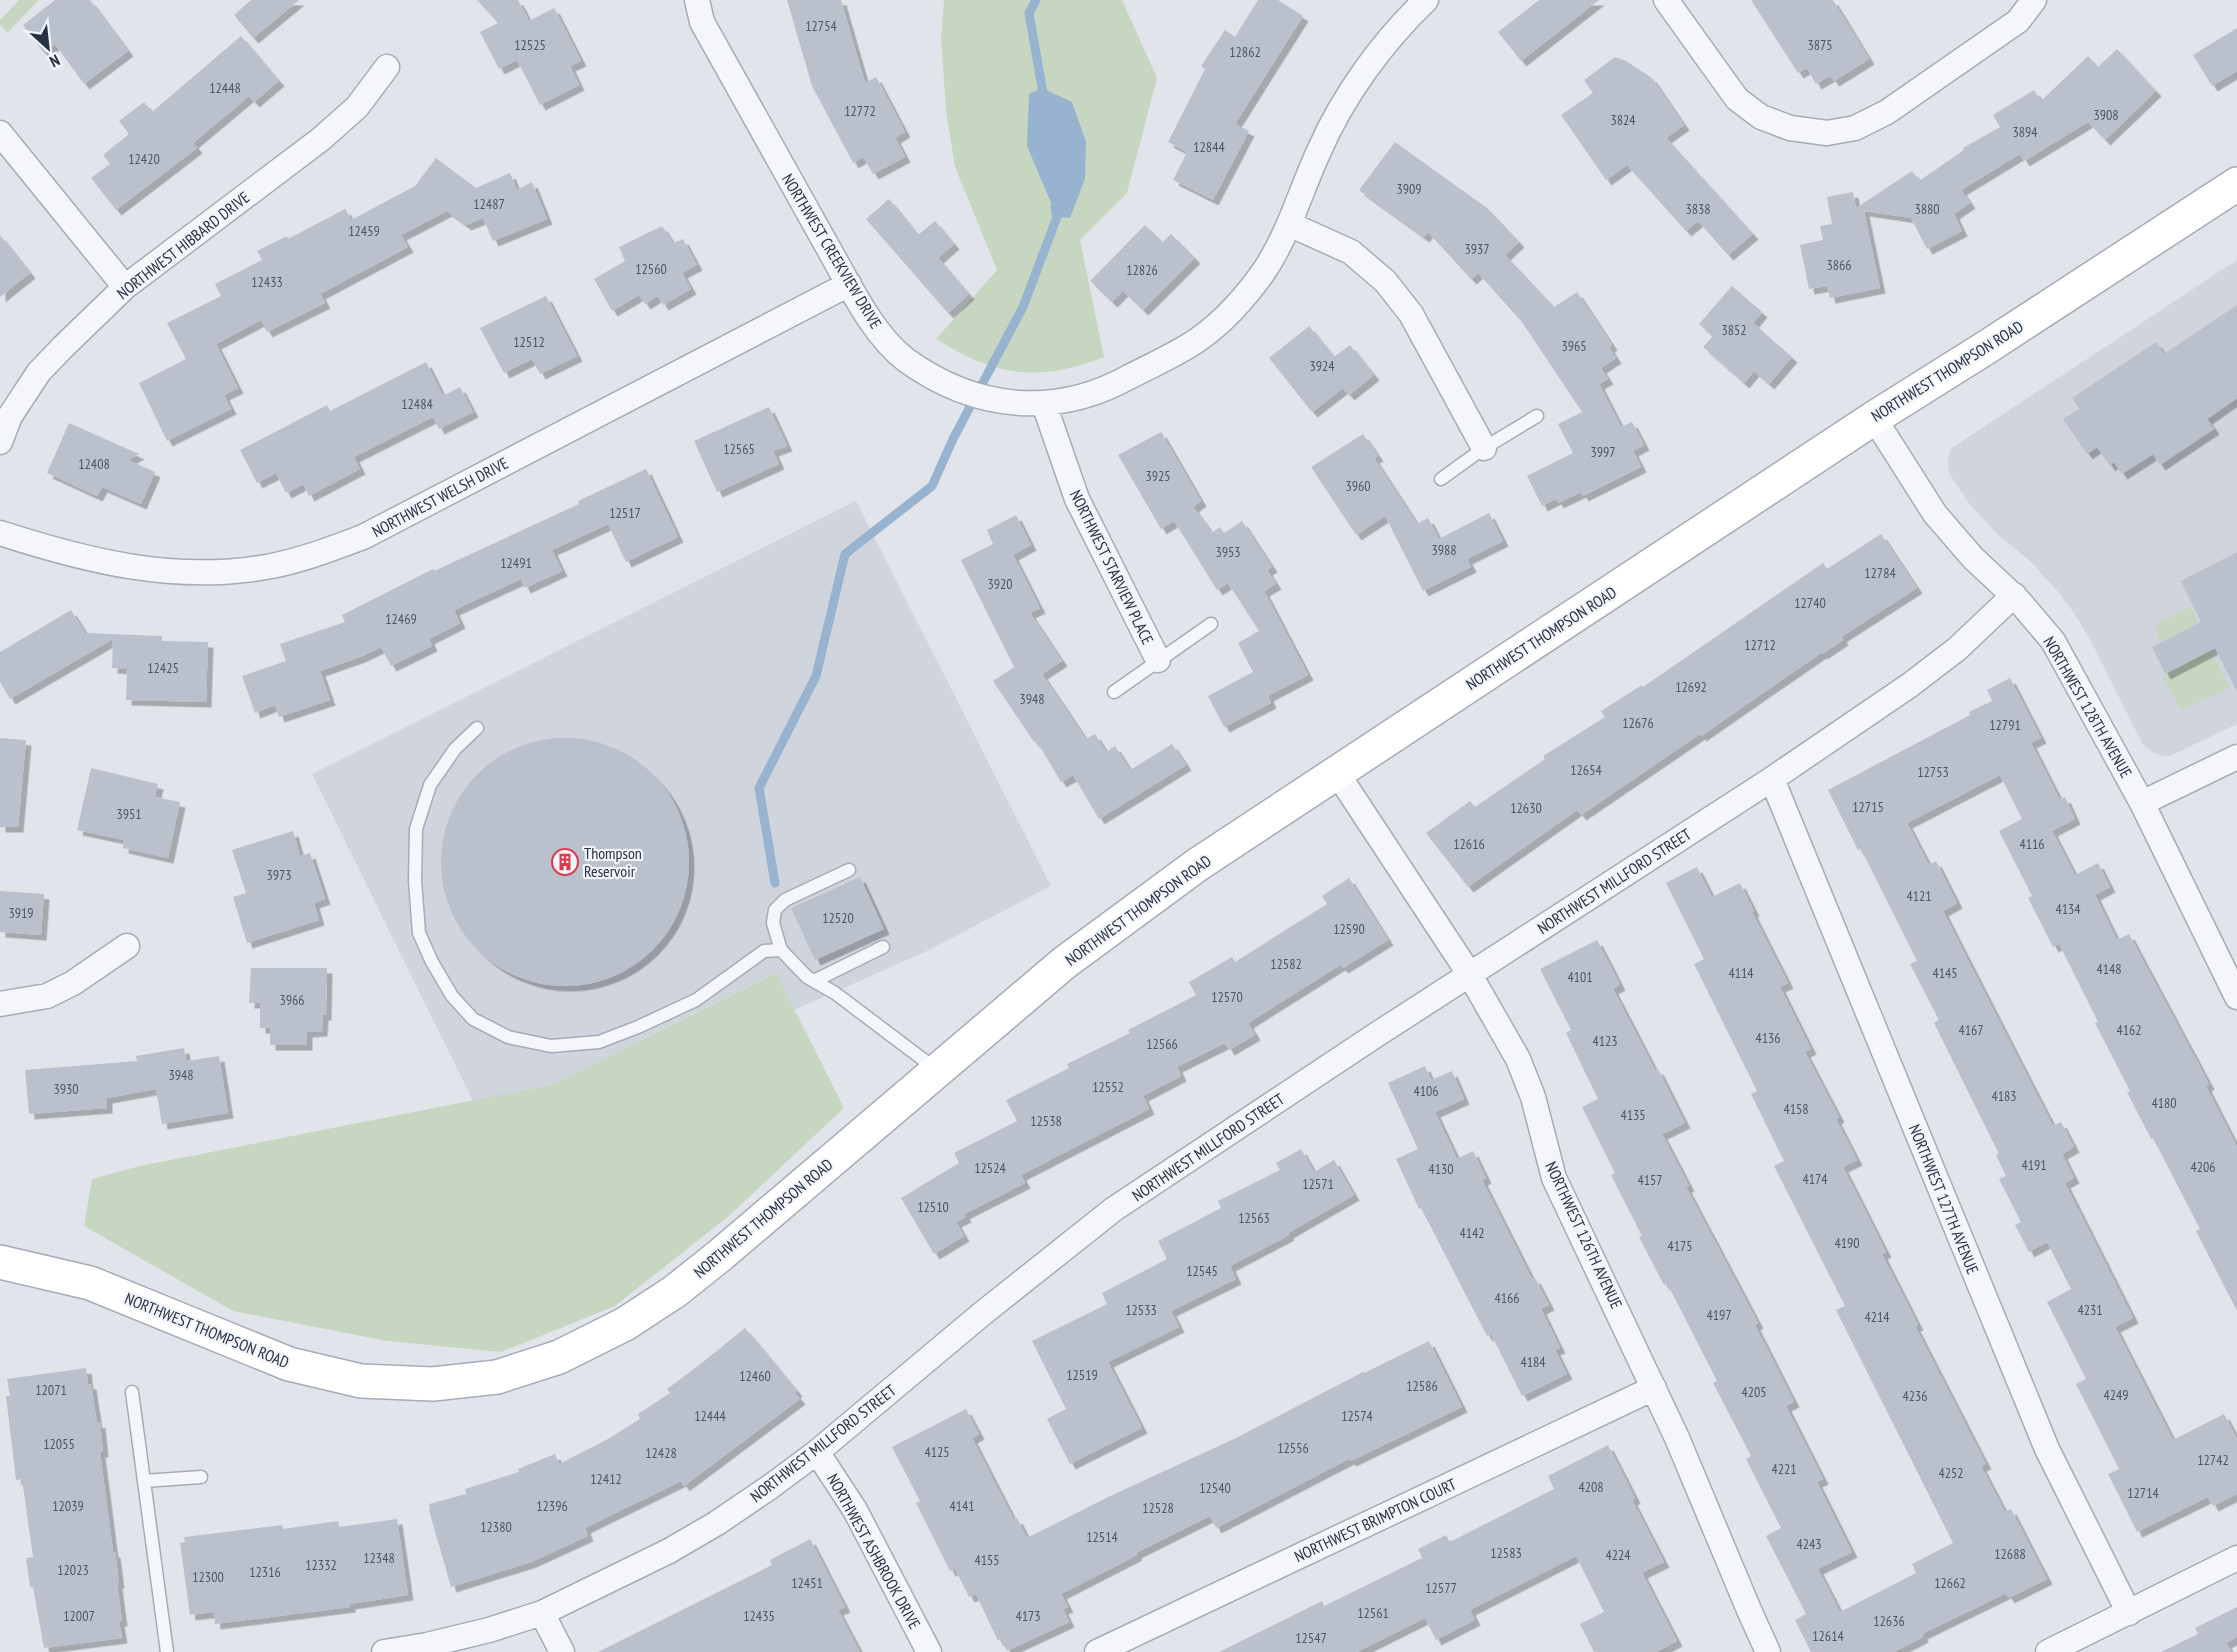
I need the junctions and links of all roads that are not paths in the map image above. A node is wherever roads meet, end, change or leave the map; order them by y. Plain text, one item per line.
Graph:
1 (697, 0) edge
2 (1426, 0) edge
3 (1666, 0) edge
4 (2034, 0) edge
5 (387, 67) dead end
6 (0, 133) edge
7 (2237, 184) edge
8 (1289, 224) junction
9 (849, 284) junction
10 (125, 287) junction
11 (1044, 404) junction
12 (1537, 416) dead end
13 (1874, 418) junction
14 (0, 442) edge
15 (1484, 448) junction
16 (1441, 479) dead end
17 (0, 533) edge
18 (2014, 595) junction
19 (1211, 624) dead end
20 (1158, 660) junction
21 (1114, 692) dead end
22 (477, 728) dead end
23 (2237, 757) edge
24 (1336, 773) junction
25 (1772, 779) junction
26 (2142, 803) junction
27 (849, 870) dead end
28 (127, 946) dead end
29 (883, 947) dead end
30 (781, 950) junction
31 (1470, 975) junction
32 (814, 981) junction
33 (2237, 997) edge
34 (0, 1004) edge
35 (938, 1071) junction
36 (0, 1262) edge
37 (1654, 1388) junction
38 (132, 1392) dead end
39 (817, 1452) junction
40 (201, 1477) dead end
41 (144, 1481) junction
42 (2237, 1558) edge
43 (542, 1613) junction
44 (2129, 1613) junction
45 (167, 1652) edge
46 (384, 1652) edge
47 (562, 1652) edge
48 (929, 1652) edge
49 (1096, 1652) edge
50 (1768, 1652) edge
51 (2048, 1652) edge

1 - 9 street, NORTHWEST CREEKVIEW DRIVE
2 - 8 street, NORTHWEST CREEKVIEW DRIVE
3 - 4 street
5 - 10 street, NORTHWEST HIBBARD DRIVE
6 - 10 street
7 - 13 street, NORTHWEST THOMPSON ROAD
8 - 11 street, NORTHWEST CREEKVIEW DRIVE
8 - 15 street
9 - 11 street, NORTHWEST CREEKVIEW DRIVE
9 - 17 street, NORTHWEST WELSH DRIVE
10 - 14 street, NORTHWEST HIBBARD DRIVE
11 - 20 street, NORTHWEST STARVIEW PLACE
12 - 15 lane
13 - 18 street, NORTHWEST 128TH AVENUE
13 - 24 street, NORTHWEST THOMPSON ROAD
15 - 16 lane
18 - 25 street, NORTHWEST MILLFORD STREET
18 - 26 street, NORTHWEST 128TH AVENUE
19 - 20 lane
20 - 21 lane
22 - 30 lane
23 - 26 street
24 - 31 street, NORTHWEST 126TH AVENUE
24 - 35 street, NORTHWEST THOMPSON ROAD
25 - 31 street, NORTHWEST MILLFORD STREET
25 - 44 street, NORTHWEST 127TH AVENUE
26 - 33 street, NORTHWEST 128TH AVENUE
27 - 30 lane
28 - 34 street
29 - 32 lane
30 - 32 lane
31 - 37 street, NORTHWEST 126TH AVENUE
31 - 39 street, NORTHWEST MILLFORD STREET
32 - 35 lane
35 - 36 street, NORTHWEST THOMPSON ROAD
37 - 49 street, NORTHWEST BRIMPTON COURT
37 - 50 street, NORTHWEST 126TH AVENUE
38 - 41 lane
39 - 43 street, NORTHWEST MILLFORD STREET
39 - 48 street, NORTHWEST ASHBROOK DRIVE
40 - 41 lane
41 - 45 lane
42 - 44 street
43 - 46 street, NORTHWEST MILLFORD STREET
43 - 47 street
44 - 51 street

